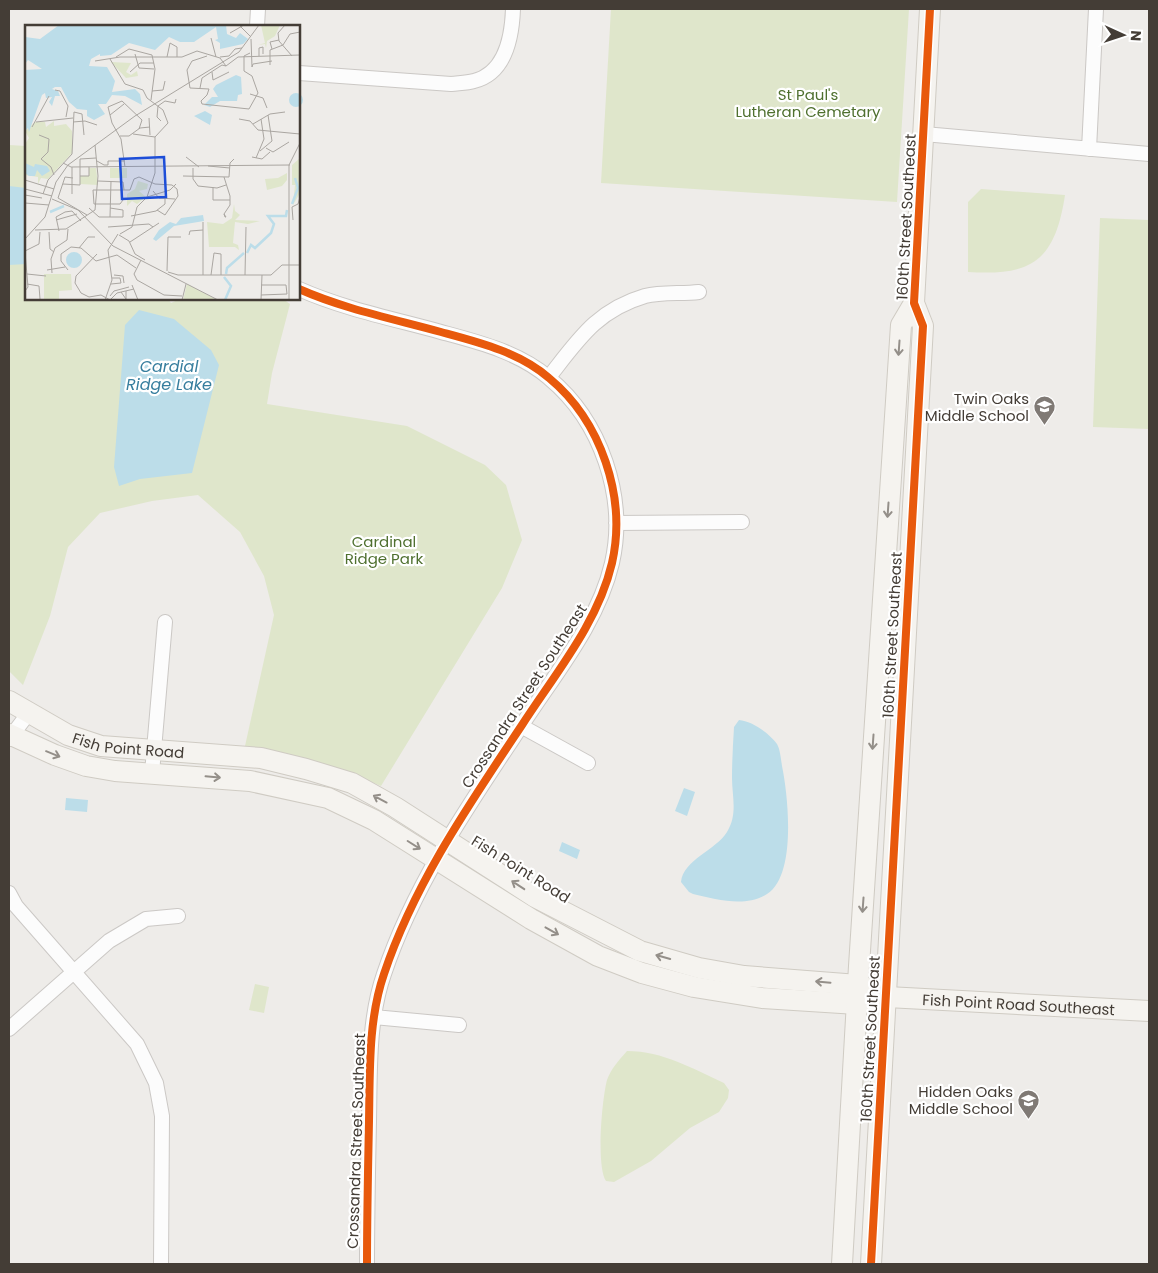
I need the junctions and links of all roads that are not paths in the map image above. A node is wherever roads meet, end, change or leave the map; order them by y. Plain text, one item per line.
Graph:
1 (258, 9) edge
2 (513, 9) edge
3 (930, 9) edge
4 (1096, 9) edge
5 (257, 25) edge
6 (300, 73) edge
7 (924, 134) junction
8 (1089, 148) junction
9 (1149, 154) edge
10 (300, 290) edge
11 (699, 292) dead end
12 (914, 303) junction
13 (549, 378) junction
14 (742, 522) dead end
15 (616, 523) junction
16 (165, 622) dead end
17 (9, 701) edge
18 (28, 714) junction
19 (521, 726) junction
20 (9, 736) edge
21 (154, 751) junction
22 (588, 762) dead end
23 (152, 773) junction
24 (448, 840) junction
25 (438, 860) junction
26 (9, 893) edge
27 (178, 916) dead end
28 (73, 974) junction
29 (857, 995) junction
30 (887, 997) junction
31 (1149, 1011) edge
32 (374, 1018) junction
33 (459, 1025) dead end
34 (9, 1029) edge
35 (161, 1264) edge
36 (367, 1264) edge
37 (842, 1264) edge
38 (871, 1264) edge

1 - 5 street
2 - 6 street
3 - 7 street, 160th Street Southeast
4 - 8 street
7 - 8 street
7 - 12 street, 160th Street Southeast
8 - 9 street
10 - 13 street, Crossandra Street Southeast
11 - 13 street
12 -> 29 street, 160th Street Southeast
12 - 30 street, 160th Street Southeast
13 - 15 street, Crossandra Street Southeast
14 - 15 street
15 - 19 street, Crossandra Street Southeast
16 - 21 street
17 - 18 street, Fish Point Road
18 - 20 street
18 - 21 street, Fish Point Road
19 - 22 street
19 - 24 street, Crossandra Street Southeast
20 -> 23 street, Fish Point Road
21 - 23 street
24 -> 21 street, Fish Point Road
23 -> 25 street, Fish Point Road
24 - 25 street, Crossandra Street Southeast
29 -> 24 street, Fish Point Road
25 -> 29 street, Fish Point Road
25 - 32 street, Crossandra Street Southeast
26 - 28 street
27 - 28 street
28 - 34 street
28 - 35 street
29 - 30 street, Fish Point Road
29 - 37 street, 160th Street Southeast
30 - 31 street, Fish Point Road Southeast
30 - 38 street, 160th Street Southeast
32 - 33 street
32 - 36 street, Crossandra Street Southeast

